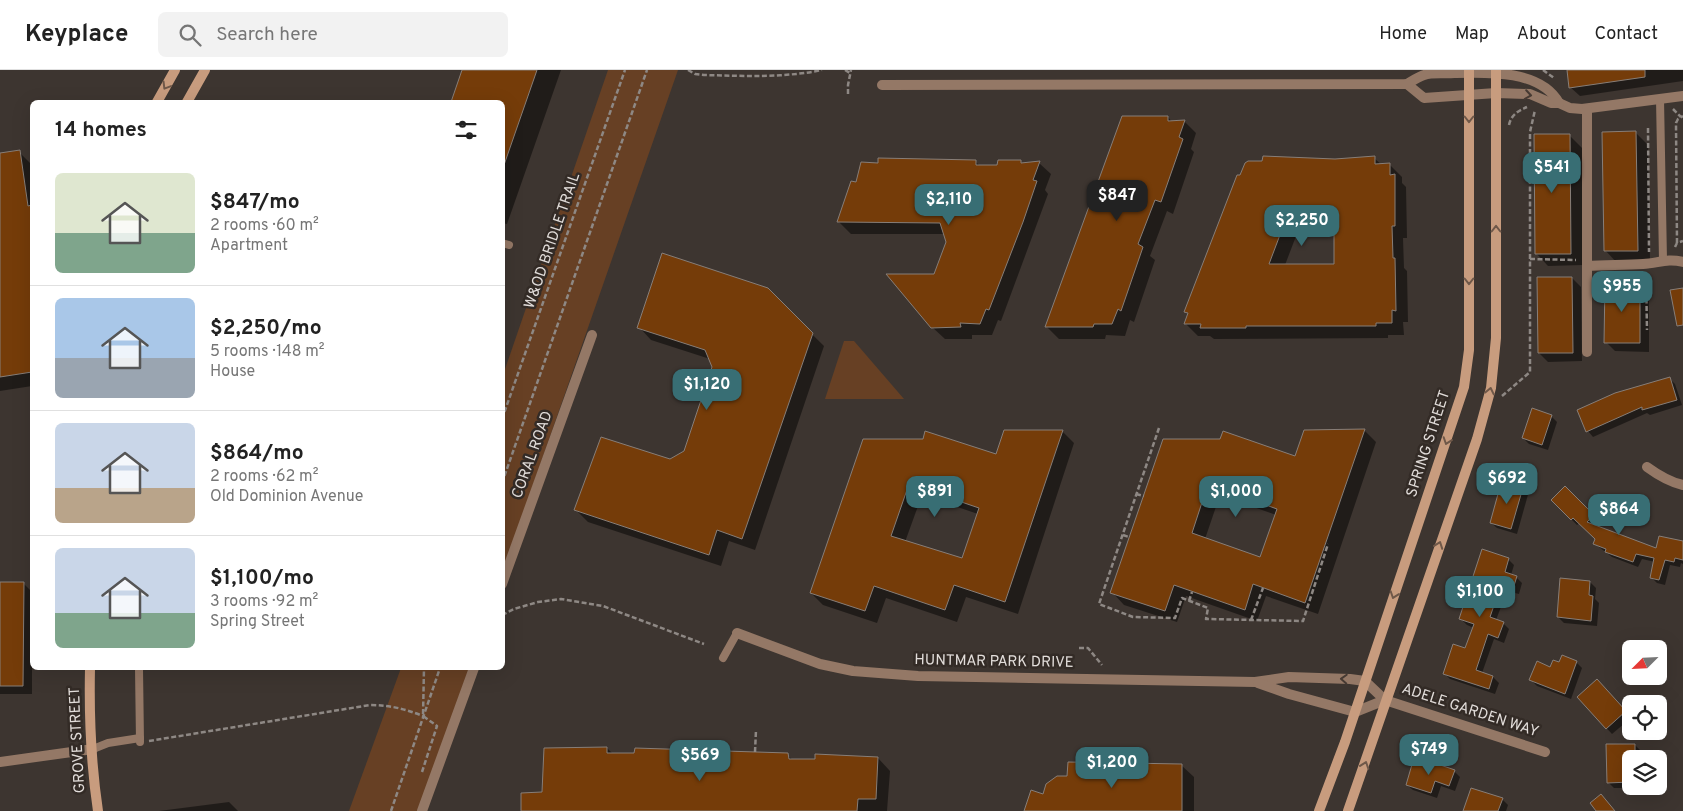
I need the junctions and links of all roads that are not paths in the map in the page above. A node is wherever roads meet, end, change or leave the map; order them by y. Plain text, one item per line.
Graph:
1 (175, 70) edge
2 (205, 70) edge
3 (1469, 71) edge
4 (1496, 71) edge
5 (1407, 84) junction
6 (882, 85) dead end
7 (1496, 93) junction
8 (1469, 94) junction
9 (1683, 96) edge
10 (1660, 99) junction
11 (158, 100) edge
12 (188, 100) edge
13 (1559, 103) junction
14 (1587, 109) junction
15 (1663, 260) junction
16 (1587, 262) junction
17 (1683, 262) edge
18 (592, 335) dead end
19 (1586, 352) dead end
20 (1647, 467) dead end
21 (1683, 485) edge
22 (505, 576) edge
23 (737, 633) joint
24 (723, 658) dead end
25 (90, 670) edge
26 (139, 670) edge
27 (473, 670) edge
28 (1256, 682) junction
29 (1365, 682) junction
30 (1385, 700) junction
31 (1355, 712) junction
32 (93, 749) junction
33 (1545, 752) dead end
34 (0, 762) edge
35 (98, 811) edge
36 (422, 811) edge
37 (1319, 811) edge
38 (1348, 811) edge

1 -> 11 main road
2 - 12 main road
3 - 4 street
3 - 5 street
3 - 8 main road, SPRING STREET
4 - 7 main road
4 - 13 street
5 - 6 street
5 - 8 street
7 - 8 street
7 -> 13 street
30 -> 7 main road
8 -> 29 main road, SPRING STREET
9 - 10 street
10 - 14 street
10 - 15 lane
13 - 14 street
14 - 16 street
15 - 16 street
15 - 17 street
16 - 19 street
18 - 22 street, CORAL ROAD
20 - 21 street
23 - 24 lane
23 - 28 street, HUNTMAR PARK DRIVE
25 - 32 main road, GROVE STREET
26 - 32 lane
27 - 36 street
29 -> 28 street, HUNTMAR PARK DRIVE
28 - 31 street, HUNTMAR PARK DRIVE
29 - 30 street
29 - 31 main road, SPRING STREET
30 - 31 street
30 - 33 street, ADELE GARDEN WAY
38 -> 30 main road
31 - 37 main road, SPRING STREET
32 - 34 street
32 - 35 main road, GROVE STREET

